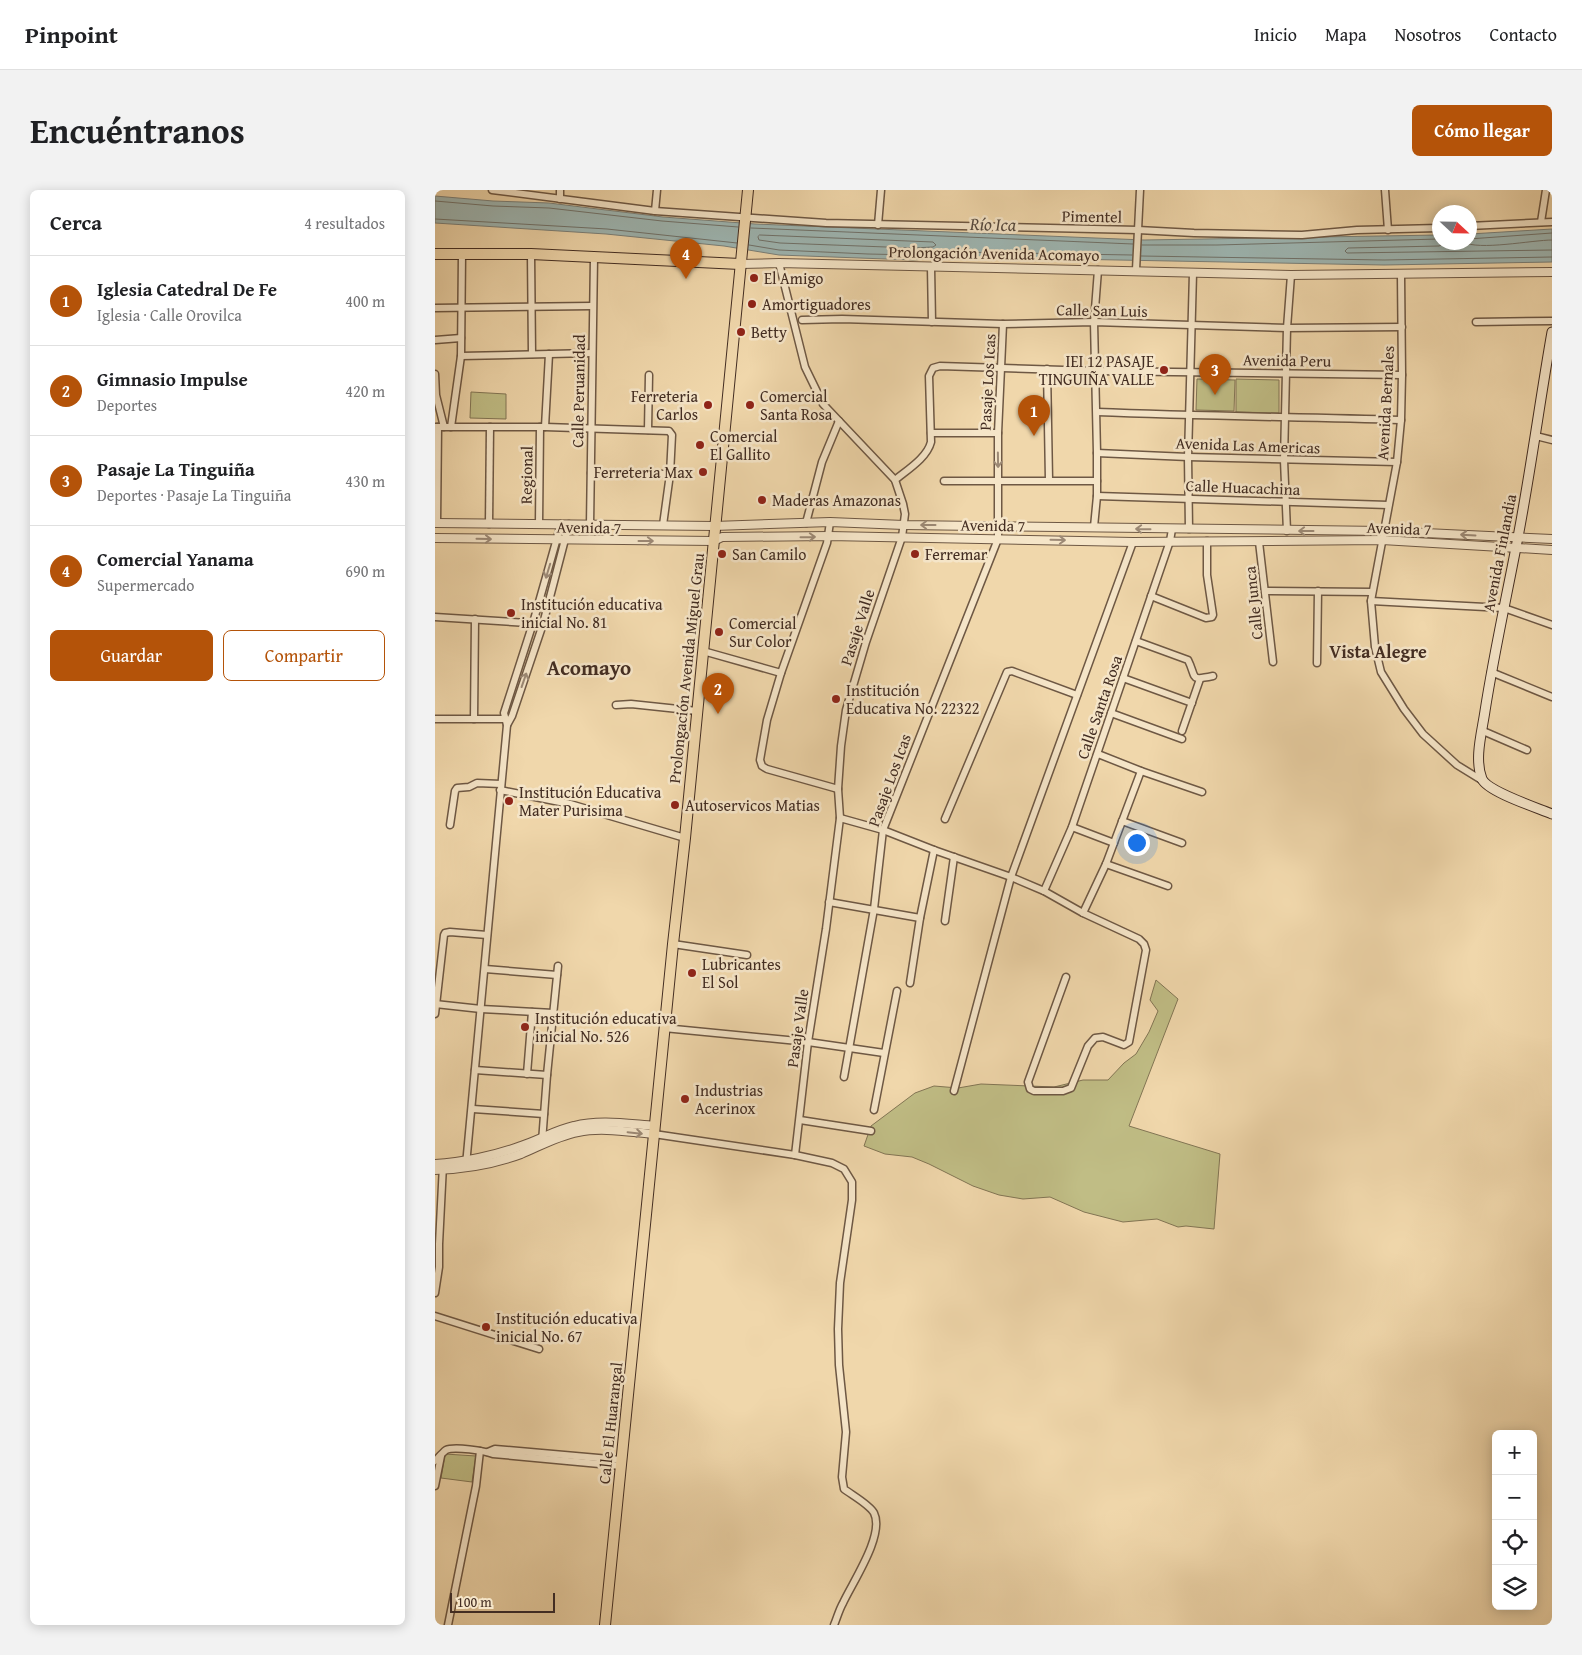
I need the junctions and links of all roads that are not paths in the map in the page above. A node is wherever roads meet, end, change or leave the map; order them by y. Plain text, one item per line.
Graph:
1 (492, 190) edge
2 (559, 190) edge
3 (657, 190) edge
4 (747, 190) edge
5 (881, 190) edge
6 (1140, 190) edge
7 (1385, 190) edge
8 (1546, 190) edge
9 (560, 199) junction
10 (655, 211) junction
11 (744, 220) junction
12 (1541, 222) junction
13 (1552, 222) edge
14 (878, 224) junction
15 (1477, 226) edge
16 (1432, 228) edge
17 (1388, 230) junction
18 (1138, 234) junction
19 (435, 254) edge
20 (462, 254) junction
21 (531, 254) junction
22 (594, 257) junction
23 (741, 259) junction
24 (779, 263) junction
25 (931, 267) junction
26 (1136, 267) junction
27 (1098, 270) junction
28 (1552, 272) edge
29 (1193, 273) junction
30 (1291, 275) junction
31 (1401, 275) junction
32 (592, 306) junction
33 (531, 307) junction
34 (435, 308) edge
35 (461, 308) junction
36 (802, 320) dead end
37 (1552, 321) edge
38 (932, 322) junction
39 (1094, 322) junction
40 (1476, 322) dead end
41 (1003, 324) junction
42 (1192, 325) junction
43 (1402, 327) junction
44 (1287, 328) junction
45 (1552, 332) edge
46 (461, 338) junction
47 (435, 340) edge
48 (592, 353) junction
49 (532, 354) junction
50 (549, 354) junction
51 (461, 356) junction
52 (1001, 367) junction
53 (1047, 369) junction
54 (1095, 371) junction
55 (1189, 372) junction
56 (435, 374) edge
57 (1285, 374) junction
58 (1402, 375) junction
59 (649, 376) dead end
60 (1097, 412) junction
61 (1189, 416) junction
62 (1285, 416) junction
63 (1401, 420) junction
64 (839, 421) junction
65 (442, 427) edge
66 (490, 427) junction
67 (543, 427) junction
68 (591, 428) junction
69 (648, 430) junction
70 (998, 433) junction
71 (931, 434) junction
72 (1536, 436) junction
73 (1552, 440) edge
74 (1097, 453) junction
75 (1188, 457) junction
76 (1284, 460) junction
77 (1397, 462) junction
78 (591, 473) junction
79 (669, 474) junction
80 (895, 480) junction
81 (1049, 480) junction
82 (944, 481) dead end
83 (998, 481) junction
84 (1097, 481) junction
85 (1097, 496) junction
86 (1189, 499) junction
87 (1286, 502) junction
88 (1388, 505) junction
89 (830, 522) junction
90 (436, 523) edge
91 (806, 523) junction
92 (489, 524) junction
93 (539, 524) junction
94 (565, 524) junction
95 (590, 525) junction
96 (663, 525) junction
97 (904, 525) junction
98 (998, 525) junction
99 (715, 526) junction
100 (1094, 527) junction
101 (1172, 529) junction
102 (1189, 529) junction
103 (1287, 530) junction
104 (1383, 531) junction
105 (829, 536) junction
106 (1518, 537) junction
107 (435, 538) edge
108 (902, 538) junction
109 (998, 539) junction
110 (1552, 539) edge
111 (562, 540) junction
112 (1381, 540) junction
113 (714, 541) junction
114 (1170, 541) junction
115 (1133, 542) junction
116 (1207, 542) junction
117 (1259, 542) junction
118 (1516, 549) junction
119 (1552, 550) edge
120 (1266, 591) junction
121 (1318, 591) junction
122 (1372, 592) junction
123 (1151, 596) junction
124 (1371, 601) junction
125 (1503, 608) junction
126 (435, 617) edge
127 (475, 619) junction
128 (533, 623) junction
129 (543, 624) junction
130 (1552, 625) edge
131 (1136, 641) junction
132 (703, 651) junction
133 (1273, 662) dead end
134 (1317, 663) dead end
135 (1491, 672) junction
136 (781, 673) junction
137 (1213, 676) dead end
138 (1123, 678) junction
139 (1200, 679) junction
140 (1077, 696) junction
141 (1552, 697) edge
142 (1192, 703) junction
143 (616, 705) dead end
144 (697, 711) junction
145 (1111, 713) junction
146 (435, 719) edge
147 (474, 719) junction
148 (506, 722) junction
149 (1483, 731) junction
150 (1527, 750) dead end
151 (1098, 754) junction
152 (1141, 771) junction
153 (1483, 780) junction
154 (501, 787) junction
155 (838, 789) junction
156 (1202, 792) dead end
157 (1552, 814) edge
158 (840, 818) junction
159 (945, 819) dead end
160 (1122, 821) junction
161 (450, 825) dead end
162 (1072, 827) junction
163 (883, 830) junction
164 (685, 838) junction
165 (1114, 843) junction
166 (1182, 843) dead end
167 (934, 850) junction
168 (954, 857) junction
169 (1106, 864) junction
170 (1011, 877) junction
171 (1168, 886) dead end
172 (1044, 891) junction
173 (829, 902) junction
174 (874, 910) junction
175 (1083, 913) junction
176 (920, 918) junction
177 (945, 921) dead end
178 (487, 935) junction
179 (673, 944) junction
180 (438, 955) edge
181 (747, 955) dead end
182 (558, 966) dead end
183 (485, 969) junction
184 (557, 975) junction
185 (1066, 977) dead end
186 (910, 983) dead end
187 (897, 991) dead end
188 (436, 1004) edge
189 (481, 1009) junction
190 (532, 1012) junction
191 (553, 1013) junction
192 (435, 1014) edge
193 (664, 1028) junction
194 (808, 1042) junction
195 (849, 1048) junction
196 (884, 1053) junction
197 (475, 1070) junction
198 (527, 1074) junction
199 (547, 1075) junction
200 (844, 1077) dead end
201 (954, 1090) dead end
202 (473, 1109) junction
203 (874, 1110) dead end
204 (544, 1114) junction
205 (800, 1120) junction
206 (654, 1130) junction
207 (871, 1131) dead end
208 (542, 1141) junction
209 (795, 1155) junction
210 (466, 1163) junction
211 (439, 1167) edge
212 (437, 1243) edge
213 (435, 1294) edge
214 (435, 1316) edge
215 (539, 1349) dead end
216 (484, 1451) junction
217 (441, 1455) junction
218 (435, 1462) edge
219 (621, 1463) junction
220 (435, 1486) edge
221 (448, 1625) edge
222 (605, 1625) edge
223 (834, 1625) edge

1 - 9 street, Pimentel
2 - 9 street
3 - 10 street
4 - 11 main road, Prolongación Avenida Miguel Grau
5 - 14 street
6 - 18 street
7 - 17 street
8 - 12 street
9 - 10 street, Pimentel
10 - 11 street, Pimentel
11 - 14 street, Pimentel
11 - 23 main road, Prolongación Avenida Miguel Grau
12 - 13 street
12 - 15 street
14 - 18 street, Pimentel
16 - 17 street, Pimentel
17 - 18 street, Pimentel
18 - 26 street
19 - 20 main road, Prolongación Avenida Acomayo
20 - 21 main road, Prolongación Avenida Acomayo
20 - 35 street
21 - 22 main road, Prolongación Avenida Acomayo
21 - 33 street
22 - 23 main road, Prolongación Avenida Acomayo
22 - 32 street, Calle Peruanidad
23 - 24 street, Prolongación Avenida Acomayo
23 - 99 main road, Prolongación Avenida Miguel Grau
24 - 25 street, Prolongación Avenida Acomayo
24 - 64 street, Pasaje Valle
25 - 27 street, Prolongación Avenida Acomayo
25 - 38 street
26 - 27 street, Prolongación Avenida Acomayo
26 - 29 street, Prolongación Avenida Acomayo
27 - 39 street
28 - 31 street, Prolongación Avenida Acomayo
29 - 30 street, Prolongación Avenida Acomayo
29 - 42 street
30 - 31 street, Prolongación Avenida Acomayo
30 - 44 street
31 - 43 street, Avenida Bernales
32 - 33 street
32 - 48 street, Calle Peruanidad
33 - 35 street
33 - 49 street
34 - 35 street
35 - 46 street
36 - 38 street, Calle San Luis
37 - 40 street
38 - 41 street, Calle San Luis
39 - 41 street, Calle San Luis
39 - 42 street, Calle San Luis
39 - 54 street
41 - 52 street, Pasaje Los Icas
42 - 44 street, Calle San Luis
42 - 55 street
43 - 44 street, Calle San Luis
43 - 58 street, Avenida Bernales
44 - 57 street
45 - 72 main road, Avenida Finlandia
46 - 47 street
46 - 51 street
48 - 50 street
48 - 68 street, Calle Peruanidad
49 - 50 street
49 - 51 street
50 - 67 street, Regional
51 - 65 street
52 - 53 street, Avenida Peru
52 - 70 street, Pasaje Los Icas
52 - 71 street, Avenida Peru
53 - 54 street, Avenida Peru
53 - 81 street
54 - 55 street, Avenida Peru
54 - 60 street
55 - 57 street, Avenida Peru
55 - 61 street
56 - 65 street
57 - 58 street, Avenida Peru
57 - 62 street
58 - 63 street, Avenida Bernales
59 - 69 street
60 - 61 street
60 - 74 street
61 - 62 street
61 - 75 street
62 - 63 street
62 - 76 street
63 - 77 street, Avenida Bernales
64 - 80 street, Pasaje Valle
64 - 91 street
65 - 66 street
65 - 90 street
66 - 67 street
66 - 92 street
67 - 68 street
67 - 93 street, Regional
68 - 69 street
68 - 78 street, Calle Peruanidad
69 - 79 street
70 - 71 street
70 -> 83 street, Pasaje Los Icas
71 - 80 street
72 - 73 street
72 - 106 main road, Avenida Finlandia
74 - 75 street, Avenida Las Americas
74 - 84 street
75 - 76 street, Avenida Las Americas
75 - 86 street
76 - 77 street, Avenida Las Americas
76 - 87 street
77 - 88 street, Avenida Bernales
78 - 79 street
78 - 95 street, Calle Peruanidad
79 - 96 street
80 - 97 street, Pasaje Valle
81 - 83 street
81 - 84 street
82 - 83 street
83 - 98 street, Pasaje Los Icas
84 - 85 street
85 - 86 street, Calle Huacachina
85 - 100 street
86 - 87 street, Calle Huacachina
86 - 102 street
87 - 88 street, Calle Huacachina
87 - 103 street
88 - 104 street, Avenida Bernales
89 - 91 street, Avenida 7
89 - 97 street, Avenida 7
89 - 105 street
90 - 92 street, Avenida 7
91 - 99 street, Avenida 7
92 - 93 street, Avenida 7
93 - 94 street, Avenida 7
94 - 95 street, Avenida 7
94 - 111 street
95 - 96 street, Avenida 7
96 - 99 street, Avenida 7
98 -> 97 street, Avenida 7
97 - 108 street, Pasaje Valle
98 - 100 street, Avenida 7
98 - 109 street, Pasaje Los Icas
99 - 113 main road, Prolongación Avenida Miguel Grau
101 -> 100 street, Avenida 7
101 - 102 street, Avenida 7
101 - 114 street, Calle Santa Rosa
102 - 103 street, Avenida 7
104 -> 103 street, Avenida 7
106 -> 104 street, Avenida 7
104 - 112 street, Avenida Bernales
105 - 108 street, Avenida 7
113 -> 105 street, Avenida 7
105 - 136 street
106 - 110 street, Avenida 7
106 - 118 main road, Avenida Finlandia
107 -> 111 street, Avenida 7
108 - 109 street, Avenida 7
108 - 155 street, Pasaje Valle
109 -> 115 street, Avenida 7
109 - 163 street, Pasaje Los Icas
111 -> 113 street, Avenida 7
111 -> 128 street
111 - 129 street
112 - 117 street, Avenida 7
112 - 118 street, Avenida 7
112 - 122 street, Avenida Bernales
113 - 132 main road, Prolongación Avenida Miguel Grau
114 - 115 street, Avenida 7
114 - 116 street, Avenida 7
114 - 123 street, Calle Santa Rosa
115 - 140 street
116 - 117 street, Avenida 7
116 - 123 street
117 - 120 street, Calle Junca
118 - 119 street, Avenida 7
118 - 125 main road, Avenida Finlandia
120 - 121 street
120 - 133 street, Calle Junca
121 - 122 street
121 - 134 street
122 - 124 street, Avenida Bernales
123 - 131 street, Calle Santa Rosa
124 - 125 street
124 - 153 street, Avenida Bernales
125 - 130 street
125 - 135 main road, Avenida Finlandia
126 - 127 street
127 - 128 street
127 - 147 street
128 - 129 street
128 - 148 street
148 -> 129 street
131 - 138 street, Calle Santa Rosa
131 - 139 street
132 - 136 street
132 - 144 main road, Prolongación Avenida Miguel Grau
135 - 141 street
135 - 149 main road, Avenida Finlandia
136 - 155 street
137 - 139 street
138 - 142 street
138 - 145 street, Calle Santa Rosa
139 - 142 street
140 - 159 street
140 - 170 street
142 - 145 street
143 - 144 street
144 - 164 main road, Prolongación Avenida Miguel Grau
145 - 151 street, Calle Santa Rosa
146 - 147 street
147 - 148 street
148 - 154 street
149 - 150 street
149 - 153 main road, Avenida Finlandia
151 - 152 street
151 - 162 street, Calle Santa Rosa
152 - 156 street
152 - 160 street
153 - 157 main road
154 - 161 street
154 - 164 street
154 - 178 street
155 - 158 street, Pasaje Valle
158 - 163 street
158 - 173 street, Pasaje Valle
160 - 165 street
160 - 166 street
162 - 165 street
162 - 172 street, Calle Santa Rosa
163 - 167 street
163 - 174 street, Pasaje Los Icas
164 - 179 main road, Prolongación Avenida Miguel Grau
165 - 169 street
167 - 168 street
167 - 176 street
168 - 170 street
168 - 177 street
169 - 171 street
169 - 175 street
170 - 172 street
170 - 201 street
172 - 175 street
173 - 174 street
173 - 194 street, Pasaje Valle
174 - 176 street
174 - 195 street, Pasaje Los Icas
175 - 185 street
176 - 186 street
178 - 180 street
178 - 183 street
179 - 181 street
179 - 193 main road, Prolongación Avenida Miguel Grau
180 - 188 street
182 - 184 street
183 - 184 street
183 - 189 street
184 - 191 street
187 - 196 street
188 - 189 street
188 - 192 street
189 - 190 street
189 - 197 street
190 - 191 street
190 - 198 street
191 - 199 street
193 - 194 street
193 - 206 main road, Prolongación Avenida Miguel Grau
194 - 195 street
194 - 205 street, Pasaje Valle
195 - 196 street
195 - 200 street, Pasaje Los Icas
196 - 203 street
197 - 198 street
197 - 202 street
198 - 199 street
199 - 204 street
202 - 204 street
202 - 210 street
204 - 208 street
205 - 207 street
205 - 209 street, Pasaje Valle
206 - 208 street
206 - 209 street
206 - 219 main road, Calle El Huarangal
208 - 210 street
209 - 223 street
210 - 211 street
211 - 212 street
212 - 213 street
214 - 215 street
216 - 217 street
216 - 219 street
216 - 221 street
217 - 218 street
217 - 220 street
219 - 222 main road, Calle El Huarangal

